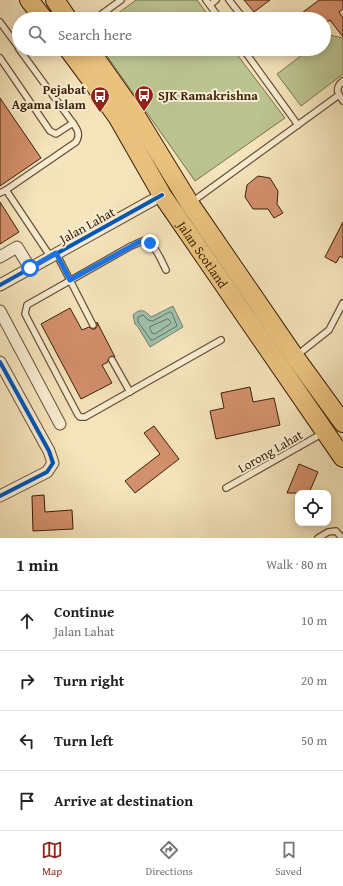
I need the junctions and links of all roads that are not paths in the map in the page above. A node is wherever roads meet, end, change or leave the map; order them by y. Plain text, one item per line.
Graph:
1 (29, 0) edge
2 (55, 0) edge
3 (121, 0) edge
4 (206, 0) edge
5 (216, 0) edge
6 (229, 0) edge
7 (210, 5) junction
8 (38, 12) edge
9 (63, 12) edge
10 (105, 12) edge
11 (215, 12) edge
12 (238, 12) edge
13 (0, 22) edge
14 (2, 30) edge
15 (12, 41) edge
16 (24, 56) edge
17 (73, 56) edge
18 (94, 56) edge
19 (248, 56) edge
20 (0, 58) edge
21 (343, 81) edge
22 (339, 95) junction
23 (343, 101) edge
24 (73, 123) junction
25 (298, 125) junction
26 (6, 190) junction
27 (0, 193) edge
28 (162, 195) junction
29 (190, 204) junction
30 (53, 255) junction
31 (0, 257) edge
32 (30, 268) junction
33 (166, 270) dead end
34 (70, 280) junction
35 (0, 285) edge
36 (343, 303) edge
37 (0, 311) edge
38 (93, 325) dead end
39 (221, 340) dead end
40 (295, 357) junction
41 (112, 360) dead end
42 (0, 362) edge
43 (130, 392) junction
44 (343, 423) edge
45 (60, 424) dead end
46 (325, 432) junction
47 (343, 458) edge
48 (226, 488) dead end
49 (0, 496) edge
50 (318, 538) edge
51 (342, 538) edge

1 - 8 highway
2 - 9 highway
3 - 10 lane
4 - 7 lane
5 - 7 lane
6 - 12 lane
7 - 11 lane
13 - 14 lane
14 - 15 lane
16 - 24 lane
17 - 28 highway, Jalan Scotland
18 - 29 highway, Jalan Scotland
19 - 25 lane
20 - 24 lane
21 - 22 lane
22 - 23 lane
22 - 25 lane
24 - 26 lane
25 - 29 lane
26 - 27 lane
26 - 30 lane
28 - 30 street, Jalan Lahat
28 - 46 highway, Jalan Scotland
29 - 40 highway, Jalan Scotland
30 - 32 street, Jalan Lahat
30 - 34 lane
31 - 32 street
32 - 35 street, Jalan Lahat
33 - 34 lane
34 - 38 lane
34 - 43 lane
36 - 40 lane
37 - 45 street
39 - 43 lane
40 - 44 highway, Jalan Scotland
41 - 43 lane
42 - 49 street
46 - 47 highway, Jalan Scotland
46 - 48 lane, Lorong Lahat
50 - 51 lane

